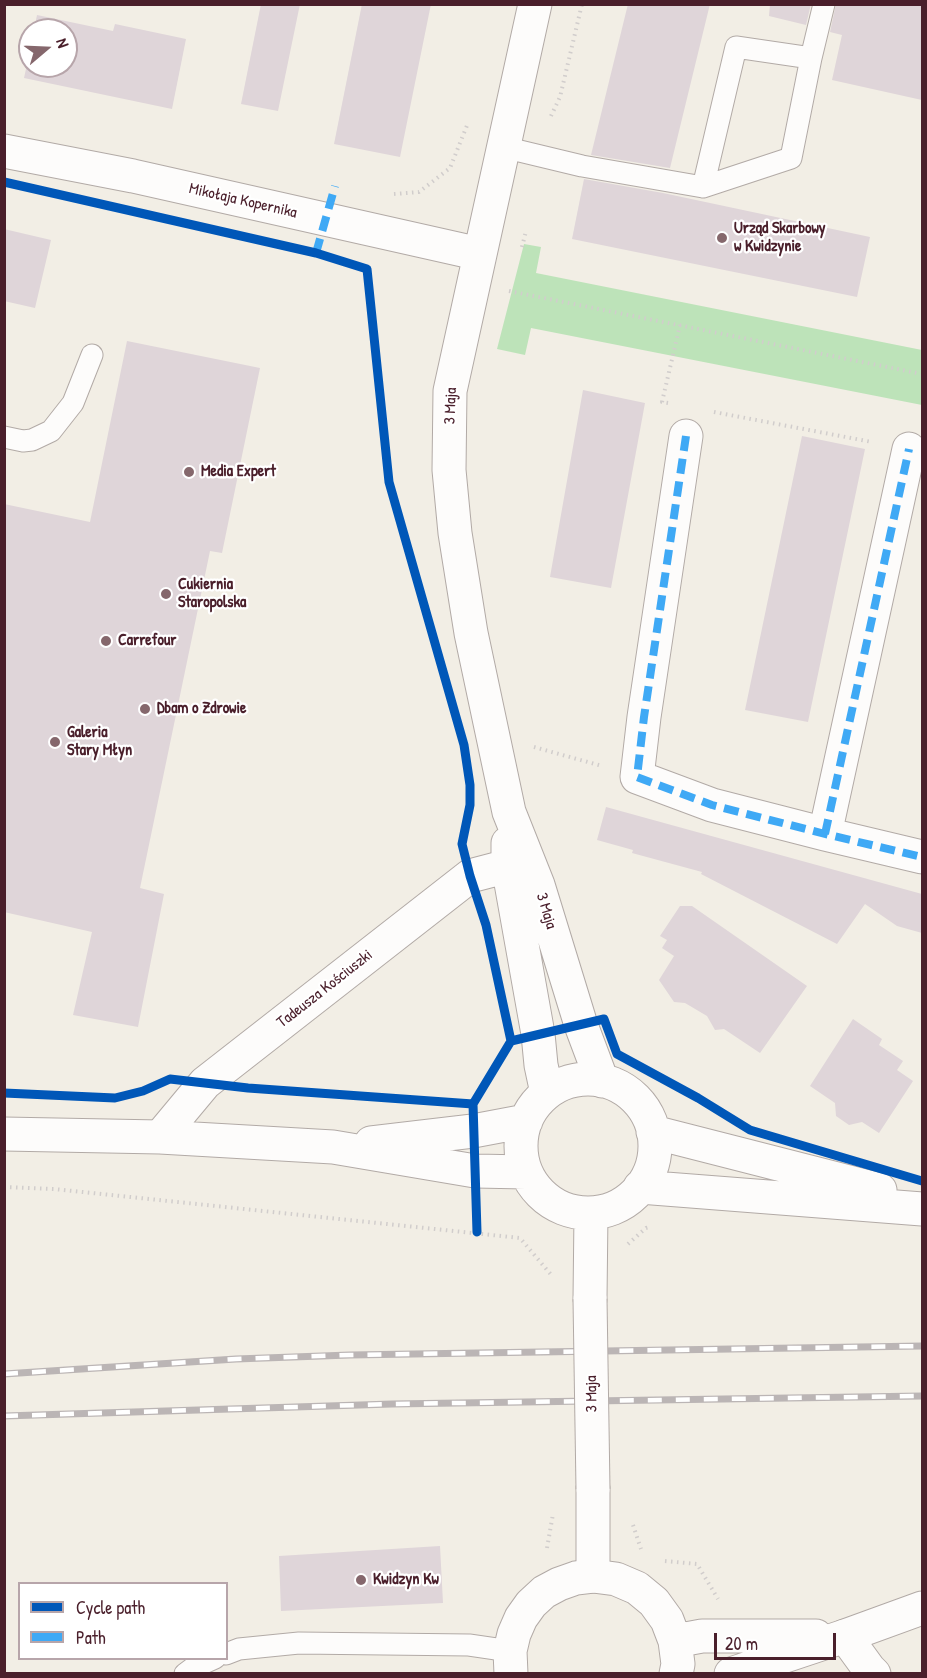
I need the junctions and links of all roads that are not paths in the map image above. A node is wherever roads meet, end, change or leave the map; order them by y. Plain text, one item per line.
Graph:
1 (535, 4) edge
2 (824, 4) edge
3 (811, 58) junction
4 (503, 147) junction
5 (4, 151) edge
6 (703, 187) junction
7 (480, 254) junction
8 (92, 356) dead end
9 (686, 436) dead end
10 (4, 437) edge
11 (909, 449) road end
12 (509, 812) junction
13 (825, 834) junction
14 (922, 857) edge
15 (508, 866) junction
16 (602, 1081) junction
17 (547, 1093) junction
18 (526, 1121) junction
19 (653, 1132) junction
20 (4, 1134) edge
21 (160, 1137) junction
22 (333, 1147) junction
23 (526, 1172) junction
24 (640, 1187) junction
25 (922, 1201) edge
26 (922, 1209) edge
27 (591, 1213) junction
28 (593, 1576) junction
29 (922, 1608) edge
30 (845, 1636) junction
31 (675, 1641) junction
32 (228, 1653) edge
33 (213, 1660) edge
34 (511, 1662) edge
35 (185, 1674) edge
36 (676, 1674) edge
37 (731, 1674) edge
38 (874, 1674) edge

1 - 4 street, 3 Maja
2 - 3 lane
3 - 6 lane
3 - 6 lane
4 - 6 lane
4 - 7 street, 3 Maja
5 - 7 street, Mikołaja Kopernika
7 - 12 street, 3 Maja
8 - 10 lane
9 - 13 street
11 - 13 street
12 - 15 street, 3 Maja
12 - 16 street, 3 Maja
13 - 14 street
15 - 17 street, 3 Maja
15 - 21 street, Tadeusza Kościuszki
16 - 17 street
16 - 19 street
17 - 18 street
18 - 22 street
18 - 23 street
19 - 24 street
19 - 25 street
20 - 21 street
21 - 22 street
22 - 23 street
23 - 27 street
24 - 26 street
24 - 27 street
27 - 28 street, 3 Maja, bridge
28 - 31 street
28 - 34 street
29 - 30 street
30 - 31 street
30 - 37 street
30 - 38 street
31 - 36 street
32 - 34 lane
33 - 35 lane

